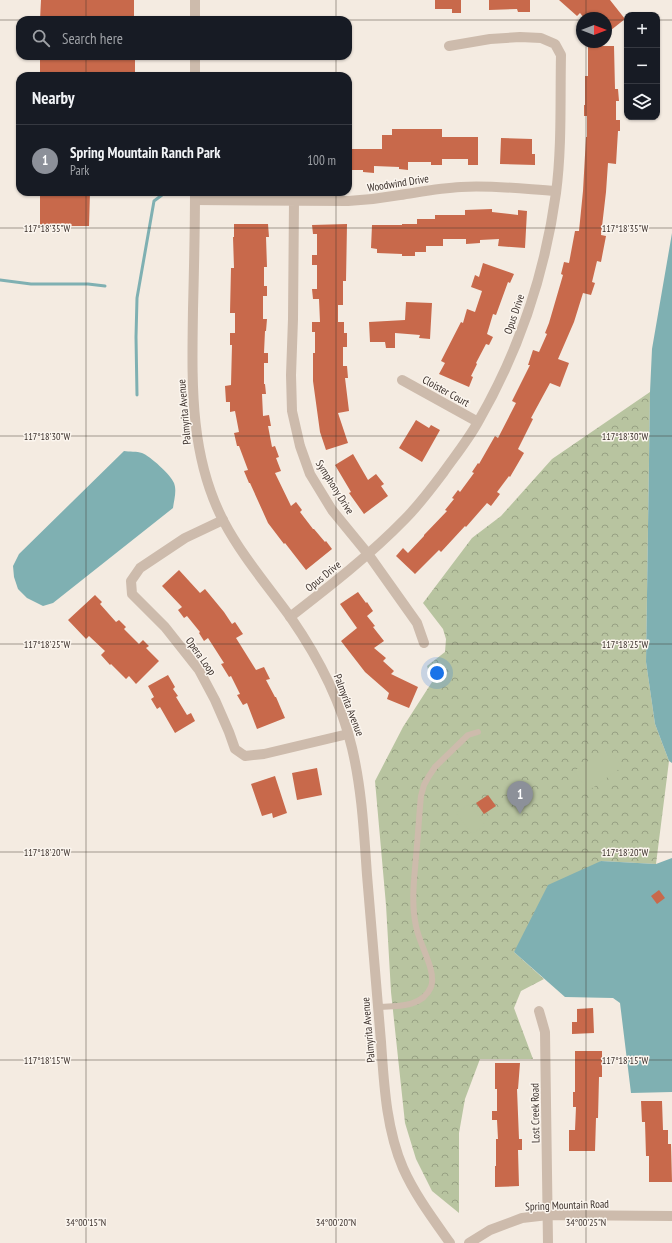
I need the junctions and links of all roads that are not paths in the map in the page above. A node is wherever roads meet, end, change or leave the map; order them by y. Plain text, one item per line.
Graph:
1 (195, 0) edge
2 (195, 16) edge
3 (449, 46) dead end
4 (195, 60) edge
5 (195, 72) edge
6 (556, 191) junction
7 (195, 196) edge
8 (294, 201) junction
9 (402, 380) dead end
10 (478, 422) junction
11 (223, 520) junction
12 (368, 554) junction
13 (290, 617) junction
14 (424, 642) dead end
15 (478, 732) dead end
16 (348, 734) junction
17 (377, 1007) junction
18 (539, 1011) dead end
19 (548, 1215) junction
20 (672, 1216) edge
21 (450, 1243) edge
22 (469, 1243) edge
23 (548, 1243) edge

1 - 2 street
3 - 6 street, Opus Drive
4 - 5 street
6 - 8 street, Woodwind Drive
6 - 10 street, Opus Drive
7 - 8 street, Woodwind Drive
7 - 11 street, Palmyrita Avenue
8 - 12 street, Symphony Drive
9 - 10 street, Cloister Court
10 - 12 street, Opus Drive
11 - 13 street, Palmyrita Avenue
11 - 16 street, Opera Loop
12 - 13 street, Opus Drive
12 - 14 street, Symphony Drive
13 - 16 street, Palmyrita Avenue
15 - 17 lane
16 - 17 street, Palmyrita Avenue
17 - 21 street, Palmyrita Avenue
18 - 19 street, Lost Creek Road
19 - 20 street, Spring Mountain Road
19 - 22 street, Spring Mountain Road
19 - 23 street, Lost Creek Road

